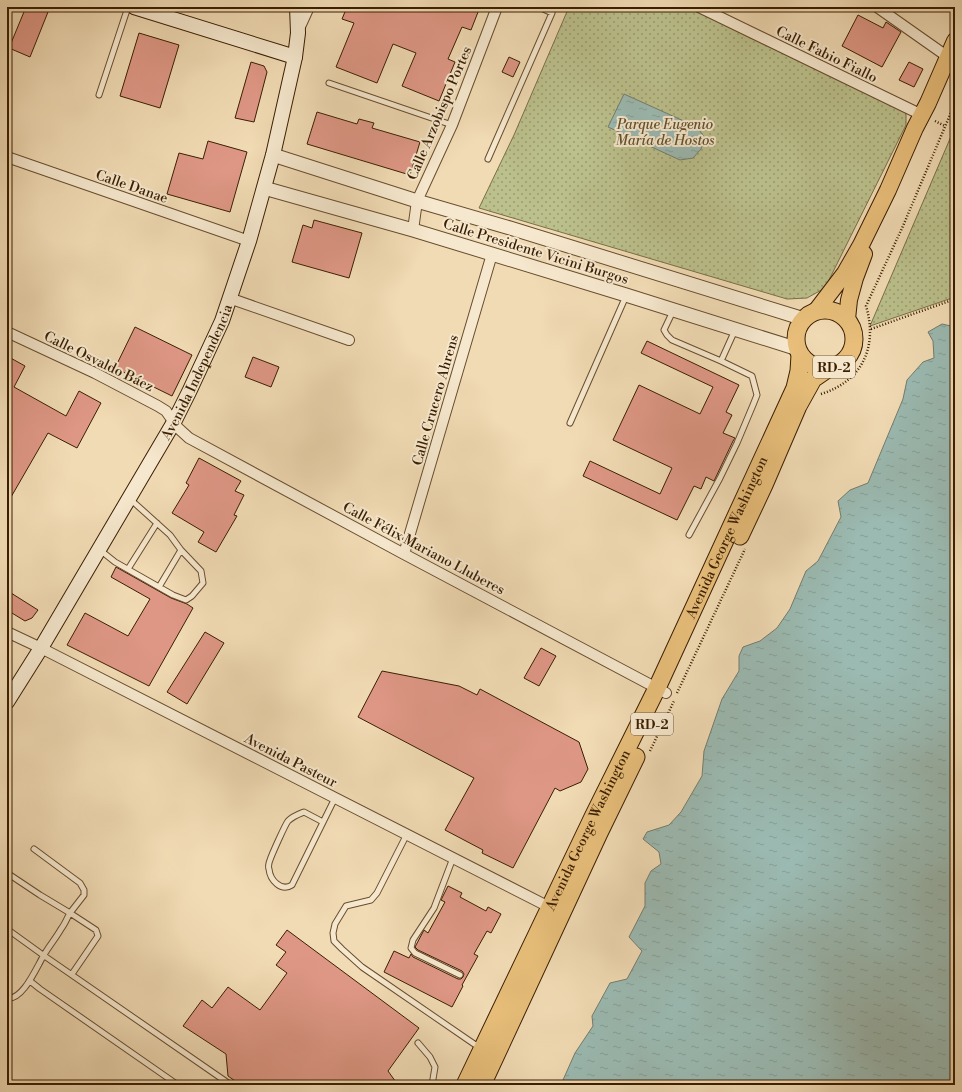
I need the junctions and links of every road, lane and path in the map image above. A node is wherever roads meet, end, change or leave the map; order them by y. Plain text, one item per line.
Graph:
1 (128, 7) edge
2 (134, 7) edge
3 (297, 7) edge
4 (309, 7) edge
5 (497, 7) edge
6 (539, 7) edge
7 (699, 7) edge
8 (877, 7) edge
9 (298, 33) junction
10 (955, 41) edge
11 (295, 57) junction
12 (948, 57) junction
13 (329, 82) dead end
14 (99, 95) dead end
15 (955, 103) edge
16 (922, 115) junction
17 (452, 125) junction
18 (273, 154) junction
19 (7, 157) edge
20 (488, 159) dead end
21 (264, 188) junction
22 (888, 190) junction
23 (417, 201) junction
24 (413, 230) junction
25 (249, 241) junction
26 (492, 254) junction
27 (626, 295) junction
28 (229, 298) junction
29 (955, 299) edge
30 (674, 311) junction
31 (810, 315) junction
32 (847, 319) junction
33 (735, 330) junction
34 (871, 330) junction
35 (7, 332) edge
36 (349, 340) dead end
37 (799, 352) junction
38 (722, 361) junction
39 (829, 368) junction
40 (816, 395) dead end
41 (174, 422) junction
42 (570, 423) dead end
43 (129, 498) junction
44 (157, 523) junction
45 (689, 535) dead end
46 (746, 548) dead end
47 (99, 549) junction
48 (181, 550) junction
49 (404, 554) junction
50 (128, 569) junction
51 (158, 587) junction
52 (7, 632) edge
53 (41, 648) junction
54 (662, 690) junction
55 (7, 702) edge
56 (647, 756) dead end
57 (335, 798) junction
58 (323, 822) junction
59 (407, 834) junction
60 (34, 849) dead end
61 (453, 858) junction
62 (7, 873) edge
63 (556, 910) junction
64 (70, 913) junction
65 (7, 929) edge
66 (43, 955) junction
67 (72, 974) junction
68 (460, 975) dead end
69 (30, 981) junction
70 (7, 998) edge
71 (418, 1043) dead end
72 (482, 1050) junction
73 (178, 1085) edge
74 (231, 1085) edge
75 (432, 1085) edge
76 (466, 1085) edge
77 (482, 1085) edge

1 - 14 lane
2 - 11 main road
3 - 9 main road, Avenida Independencia
4 - 9 street
5 - 17 street, Calle Arzobispo Portes
6 - 20 lane
7 - 16 street, Calle Fabio Fiallo
8 - 12 street
9 - 11 main road, Avenida Independencia
10 - 12 main road, RD-2
11 - 18 main road, Avenida Independencia
12 - 16 main road, RD-2
13 - 17 lane
15 - 34 path
16 - 22 main road, RD-2
17 - 23 street, Calle Arzobispo Portes
18 - 21 main road, Avenida Independencia
18 - 23 street, Calle Presidente Vicini Burgos
19 - 25 street, Calle Danae
21 - 24 street, Calle Presidente Vicini Burgos
21 - 25 main road, Avenida Independencia
22 - 31 main road, RD-2
22 - 32 main road, RD-2
23 - 24 street, Calle Arzobispo Portes
23 - 31 street, Calle Presidente Vicini Burgos
24 - 26 street, Calle Presidente Vicini Burgos
25 - 28 main road, Avenida Independencia
26 - 27 street, Calle Presidente Vicini Burgos
26 - 49 street, Calle Crucero Ahrens
27 - 30 street, Calle Presidente Vicini Burgos
27 - 42 lane
28 - 36 street
28 - 41 main road, Avenida Independencia
29 - 34 path
30 - 33 street, Calle Presidente Vicini Burgos
30 - 38 lane
31 - 32 highway
31 - 37 highway, RD-2
32 - 39 highway, RD-2
33 - 37 street, Calle Presidente Vicini Burgos
33 - 38 lane
34 - 40 path
35 - 41 street, Calle Osvaldo Báez
37 - 39 highway, RD-2
37 - 54 highway, Avenida George Washington / RD-2
38 - 45 lane
39 - 54 highway, Avenida George Washington / RD-2
41 - 43 main road, Avenida Independencia
41 - 49 street, Calle Félix Mariano Lluberes
43 - 44 lane
43 - 47 main road, Avenida Independencia
44 - 48 lane
44 - 50 lane
46 - 56 path
47 - 50 lane
47 - 53 main road, Avenida Independencia
48 - 51 lane
48 - 51 lane
49 - 54 street, Calle Félix Mariano Lluberes
50 - 51 lane
52 - 53 street, Avenida Pasteur
53 - 55 main road, Avenida Independencia
53 - 57 street, Avenida Pasteur
54 - 63 highway, Avenida George Washington / RD-2
57 - 58 lane
57 - 59 street, Avenida Pasteur
58 - 58 lane
59 - 61 street, Avenida Pasteur
59 - 72 lane
60 - 64 lane
61 - 63 street, Avenida Pasteur
61 - 68 lane
62 - 64 lane
63 - 72 highway, Avenida George Washington / RD-2
63 - 77 highway, Avenida George Washington / RD-2
64 - 66 lane
64 - 67 lane
65 - 66 lane
66 - 67 lane
66 - 69 lane
67 - 74 lane
69 - 70 lane
69 - 73 lane
71 - 75 lane
72 - 76 highway, Avenida George Washington / RD-2

